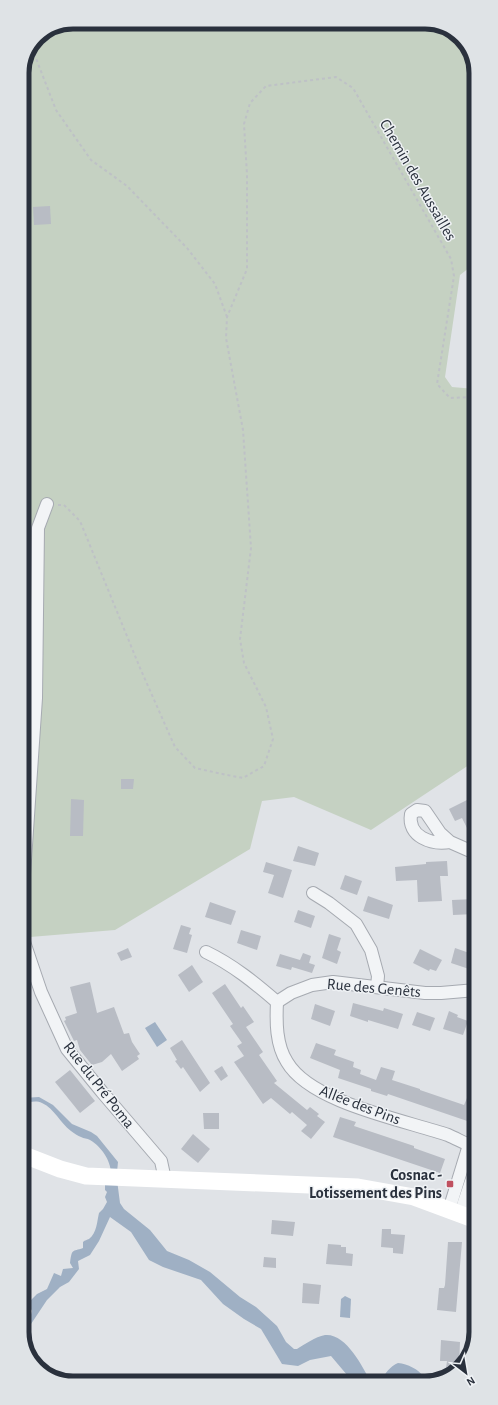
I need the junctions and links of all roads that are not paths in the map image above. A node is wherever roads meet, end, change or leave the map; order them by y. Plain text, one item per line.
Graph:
1 (47, 504) road end
2 (29, 801) edge
3 (450, 842) dead end
4 (469, 850) edge
5 (313, 893) dead end
6 (206, 952) dead end
7 (29, 957) edge
8 (377, 987) junction
9 (469, 991) edge
10 (277, 1002) junction
11 (469, 1144) edge
12 (29, 1157) edge
13 (469, 1160) edge
14 (164, 1180) junction
15 (469, 1181) edge
16 (454, 1212) junction
17 (469, 1217) edge

1 - 2 street
3 - 4 street
5 - 8 street
6 - 10 street
7 - 14 street, Rue du Pré Poma
8 - 9 street, Rue des Genêts
8 - 10 street, Rue des Genêts
10 - 11 street, Allée des Pins
12 - 14 street
13 - 16 street
14 - 16 street
15 - 16 street
16 - 17 street

